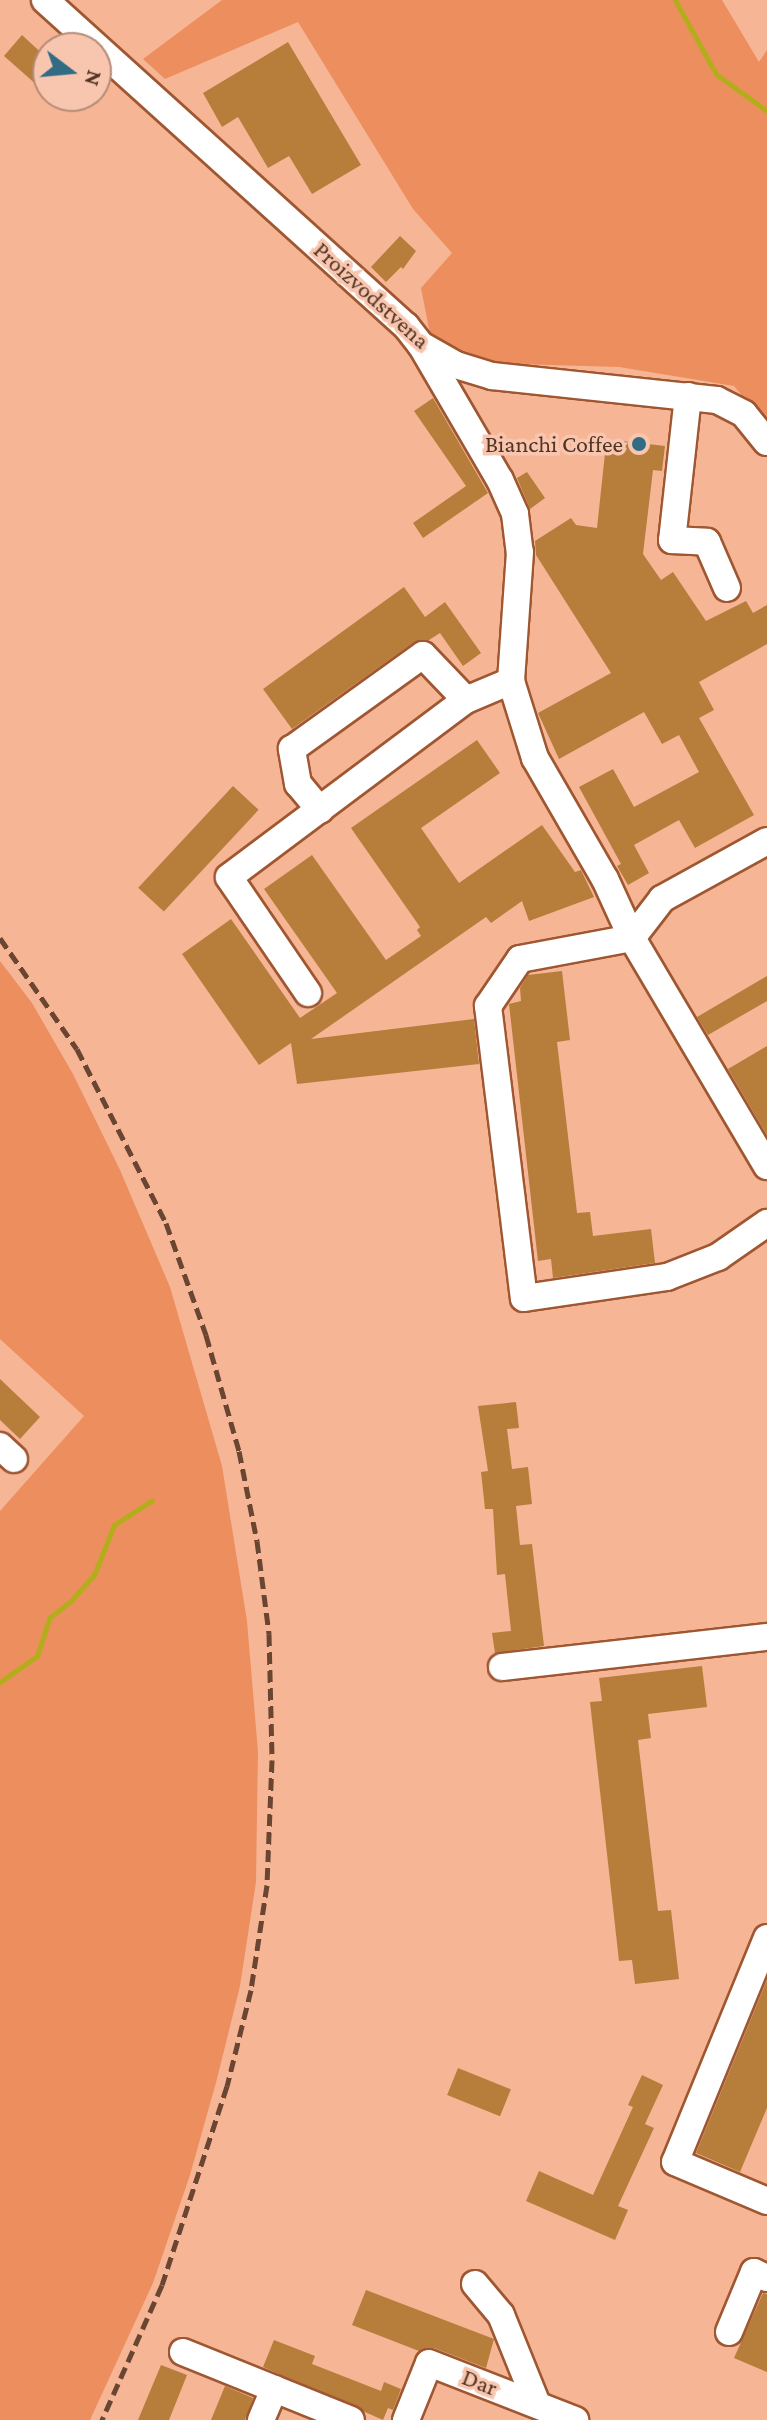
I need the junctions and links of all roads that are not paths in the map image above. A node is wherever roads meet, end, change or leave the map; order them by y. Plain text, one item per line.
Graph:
1 (45, 0) edge
2 (421, 345) junction
3 (688, 396) junction
4 (767, 442) edge
5 (727, 588) dead end
6 (511, 681) junction
7 (466, 700) junction
8 (320, 810) junction
9 (767, 841) edge
10 (632, 938) junction
11 (308, 993) dead end
12 (767, 1166) edge
13 (767, 1223) edge
14 (767, 1637) edge
15 (502, 1667) dead end
16 (767, 1938) edge
17 (764, 2190) edge
18 (767, 2278) edge
19 (475, 2284) dead end
20 (729, 2332) dead end
21 (183, 2352) dead end
22 (274, 2389) junction
23 (537, 2404) junction
24 (261, 2420) edge
25 (351, 2420) edge
26 (406, 2420) edge
27 (575, 2420) edge

1 - 2 street, Proizvodstvena
2 - 3 street, Proizvodstvena
2 - 6 street
3 - 4 street, Proizvodstvena
3 - 5 street
6 - 7 street
6 - 10 street
7 - 8 street
7 - 8 street
8 - 11 street
9 - 10 street
10 - 12 street
10 - 13 street
14 - 15 street
16 - 17 street
18 - 20 street
19 - 23 street
21 - 22 street
22 - 24 street
22 - 25 street
23 - 26 street, Dar
23 - 27 street, Dar

